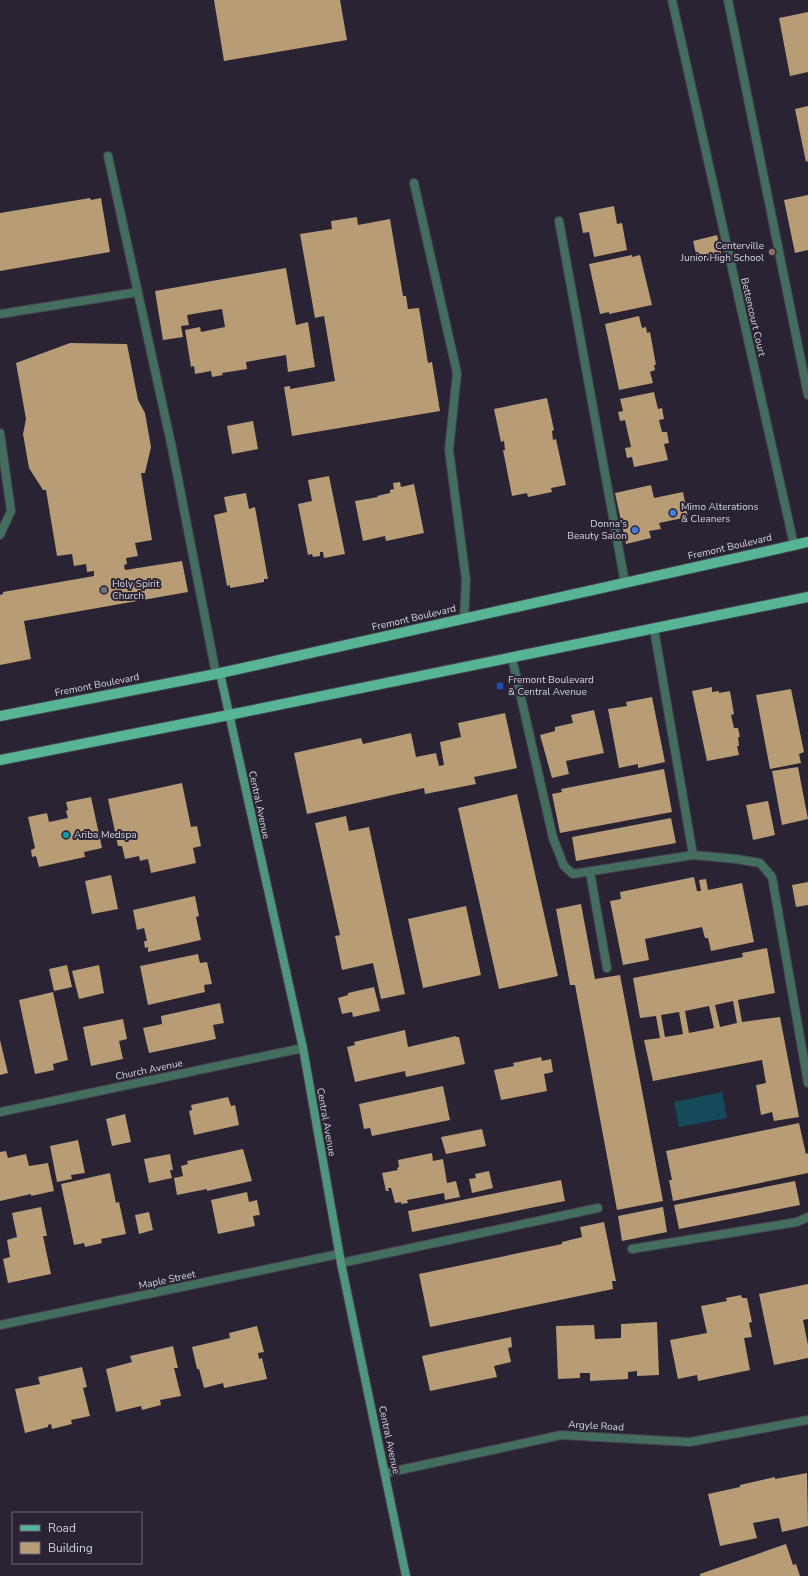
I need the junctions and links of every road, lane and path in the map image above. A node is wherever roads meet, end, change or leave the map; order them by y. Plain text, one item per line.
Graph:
1 (672, 0) edge
2 (728, 0) edge
3 (108, 156) dead end
4 (414, 183) dead end
5 (559, 221) dead end
6 (138, 292) junction
7 (0, 314) edge
8 (808, 395) edge
9 (0, 434) edge
10 (0, 535) edge
11 (808, 542) edge
12 (794, 545) junction
13 (625, 583) junction
14 (808, 597) edge
15 (464, 619) junction
16 (654, 628) junction
17 (512, 658) junction
18 (218, 673) junction
19 (229, 715) junction
20 (0, 716) edge
21 (0, 760) edge
22 (693, 854) junction
23 (590, 872) junction
24 (607, 968) dead end
25 (303, 1048) junction
26 (808, 1083) edge
27 (0, 1112) edge
28 (598, 1208) dead end
29 (808, 1217) edge
30 (632, 1249) dead end
31 (339, 1254) junction
32 (341, 1263) junction
33 (0, 1325) edge
34 (808, 1420) edge
35 (386, 1473) junction
36 (406, 1576) edge

1 - 12 street, Bettencourt Court
2 - 8 street
3 - 6 street
4 - 15 street
5 - 13 street
6 - 7 street
6 - 18 street
9 - 10 street
11 - 12 main road, Fremont Boulevard
12 - 13 main road, Fremont Boulevard
13 - 15 main road, Fremont Boulevard
14 - 16 main road
15 - 18 main road, Fremont Boulevard
16 - 17 main road
16 - 22 street
17 - 19 main road
17 - 23 street
18 - 19 main road, Central Avenue
18 - 20 main road, Fremont Boulevard
19 - 21 main road
19 - 25 main road, Central Avenue
22 - 23 street
22 - 26 street
23 - 24 street
25 - 27 street, Church Avenue
25 - 31 main road, Central Avenue
28 - 32 street
29 - 30 street
31 - 32 main road, Central Avenue
31 - 33 street, Maple Street
32 - 35 main road, Central Avenue
34 - 35 street, Argyle Road
35 - 36 main road, Central Avenue

